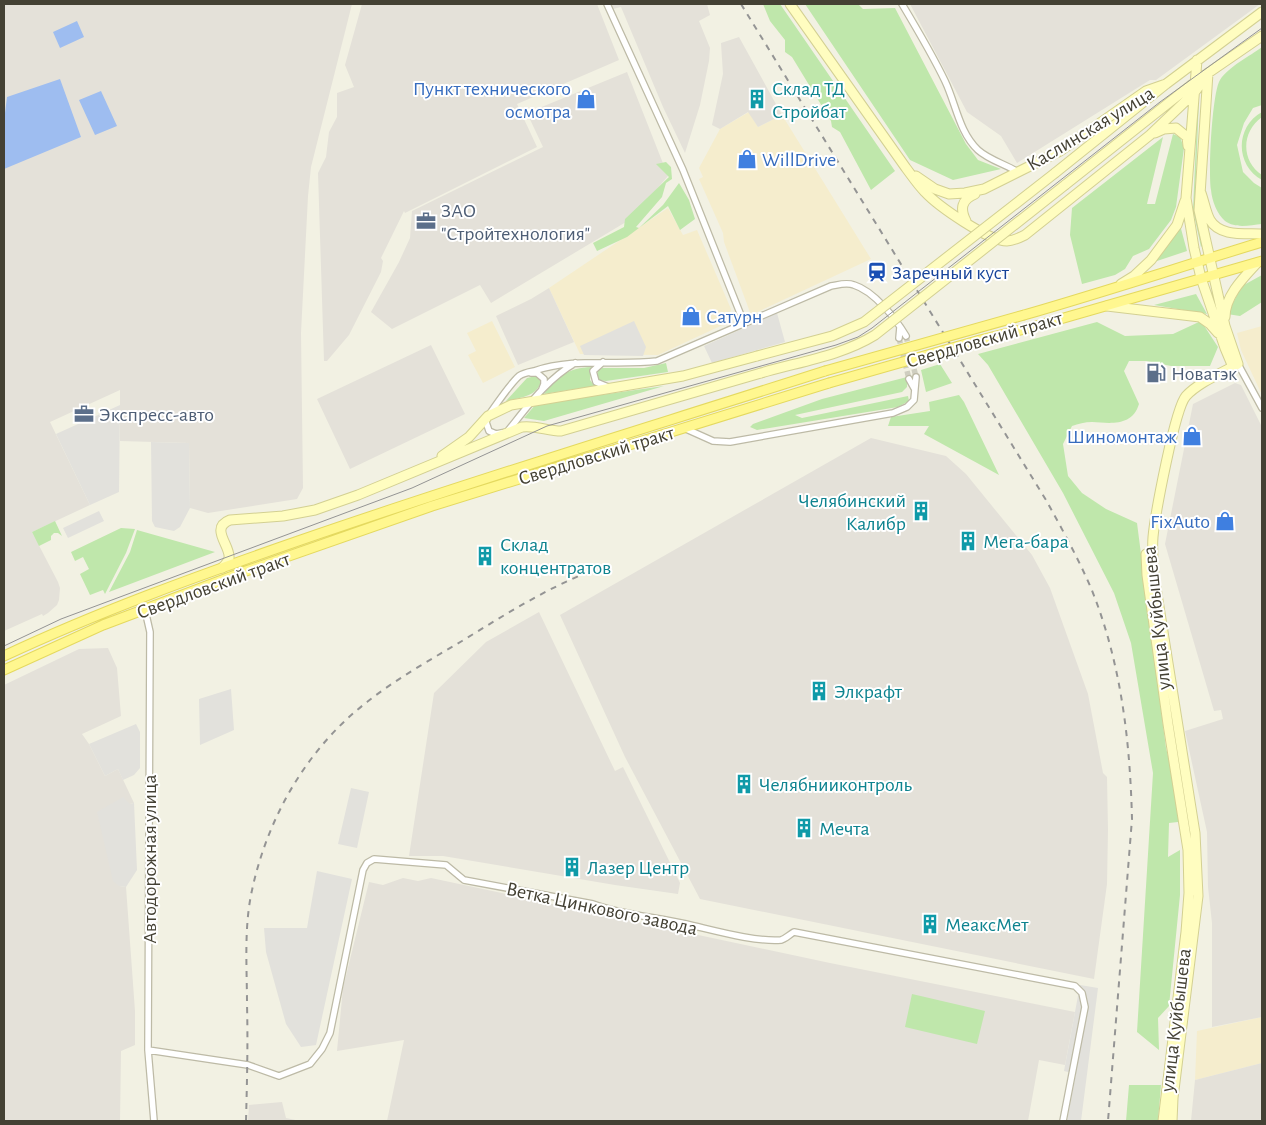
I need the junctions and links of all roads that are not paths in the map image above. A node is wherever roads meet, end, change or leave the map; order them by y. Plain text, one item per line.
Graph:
1 (607, 4) edge
2 (790, 4) edge
3 (902, 4) edge
4 (1262, 12) edge
5 (1262, 36) edge
6 (1197, 60) junction
7 (1208, 74) junction
8 (1195, 82) junction
9 (1166, 84) junction
10 (1194, 93) junction
11 (1150, 135) junction
12 (1190, 155) junction
13 (906, 168) junction
14 (1018, 172) junction
15 (1199, 186) junction
16 (984, 189) junction
17 (1186, 198) junction
18 (967, 223) junction
19 (1262, 234) edge
20 (1262, 242) edge
21 (1208, 258) junction
22 (1197, 261) junction
23 (1260, 262) edge
24 (1213, 275) junction
25 (1201, 278) junction
26 (1111, 290) junction
27 (1104, 305) junction
28 (744, 322) junction
29 (1225, 325) junction
30 (902, 337) tunnel mouth
31 (1222, 339) junction
32 (603, 362) junction
33 (576, 363) junction
34 (1235, 363) junction
35 (529, 372) junction
36 (912, 378) tunnel mouth
37 (612, 388) junction
38 (537, 396) junction
39 (1262, 408) edge
40 (488, 416) junction
41 (684, 428) junction
42 (506, 432) junction
43 (425, 467) junction
44 (228, 553) junction
45 (250, 558) junction
46 (222, 568) junction
47 (141, 598) junction
48 (144, 610) junction
49 (4, 656) edge
50 (4, 670) edge
51 (1190, 933) junction
52 (148, 1050) junction
53 (154, 1121) edge
54 (1063, 1121) edge
55 (1163, 1121) edge
56 (1172, 1121) edge

1 - 28 street
2 - 13 main road
3 - 14 street
4 - 6 main road
5 - 7 main road, Каслинская улица
6 - 7 main road
6 - 8 main road
6 - 9 main road
7 - 8 main road, Каслинская улица
7 - 10 main road, Каслинская улица
7 - 15 main road
8 - 10 main road
8 - 42 main road, Каслинская улица, bridge
9 - 14 main road, Каслинская улица
9 - 37 main road, bridge
10 - 11 main road, Каслинская улица
10 - 12 main road
11 - 12 main road
11 - 18 main road, Каслинская улица
12 - 17 main road
13 - 16 main road, Каслинская улица
13 - 18 main road, Каслинская улица
14 - 16 main road, Каслинская улица
15 - 19 main road
15 - 21 main road
16 - 18 main road
17 - 22 main road
17 - 26 main road
20 - 21 main road, Свердловский тракт
21 - 22 main road, Свердловский тракт
21 - 24 main road
22 - 25 main road
22 - 26 main road, Свердловский тракт
23 - 24 main road, Свердловский тракт
23 - 29 main road
24 - 25 main road, Свердловский тракт
24 - 29 main road
25 - 27 main road, Свердловский тракт
25 - 31 main road
26 - 45 main road, Свердловский тракт, bridge
27 - 31 main road
27 - 41 main road, Свердловский тракт, bridge
28 - 30 street
28 - 32 street
29 - 34 main road
31 - 34 main road
32 - 33 street
32 - 37 street
33 - 35 street
33 - 38 street
34 - 39 street
34 - 51 main road, улица Куйбышева
35 - 38 street
35 - 40 street
36 - 41 street
37 - 38 main road
38 - 40 main road
38 - 42 street
40 - 42 street
40 - 43 main road
41 - 48 main road, Свердловский тракт
42 - 43 main road, Каслинская улица
43 - 44 main road
44 - 45 main road
44 - 46 main road
45 - 46 main road, Свердловский тракт
46 - 47 main road, Свердловский тракт
47 - 48 main road, Автодорожная улица
47 - 49 main road, Свердловский тракт
48 - 50 main road, Свердловский тракт
48 - 52 street, Автодорожная улица
51 - 55 main road, улица Куйбышева
51 - 56 main road, улица Куйбышева
52 - 53 street, Автодорожная улица
52 - 54 street, Ветка Цинкового завода

